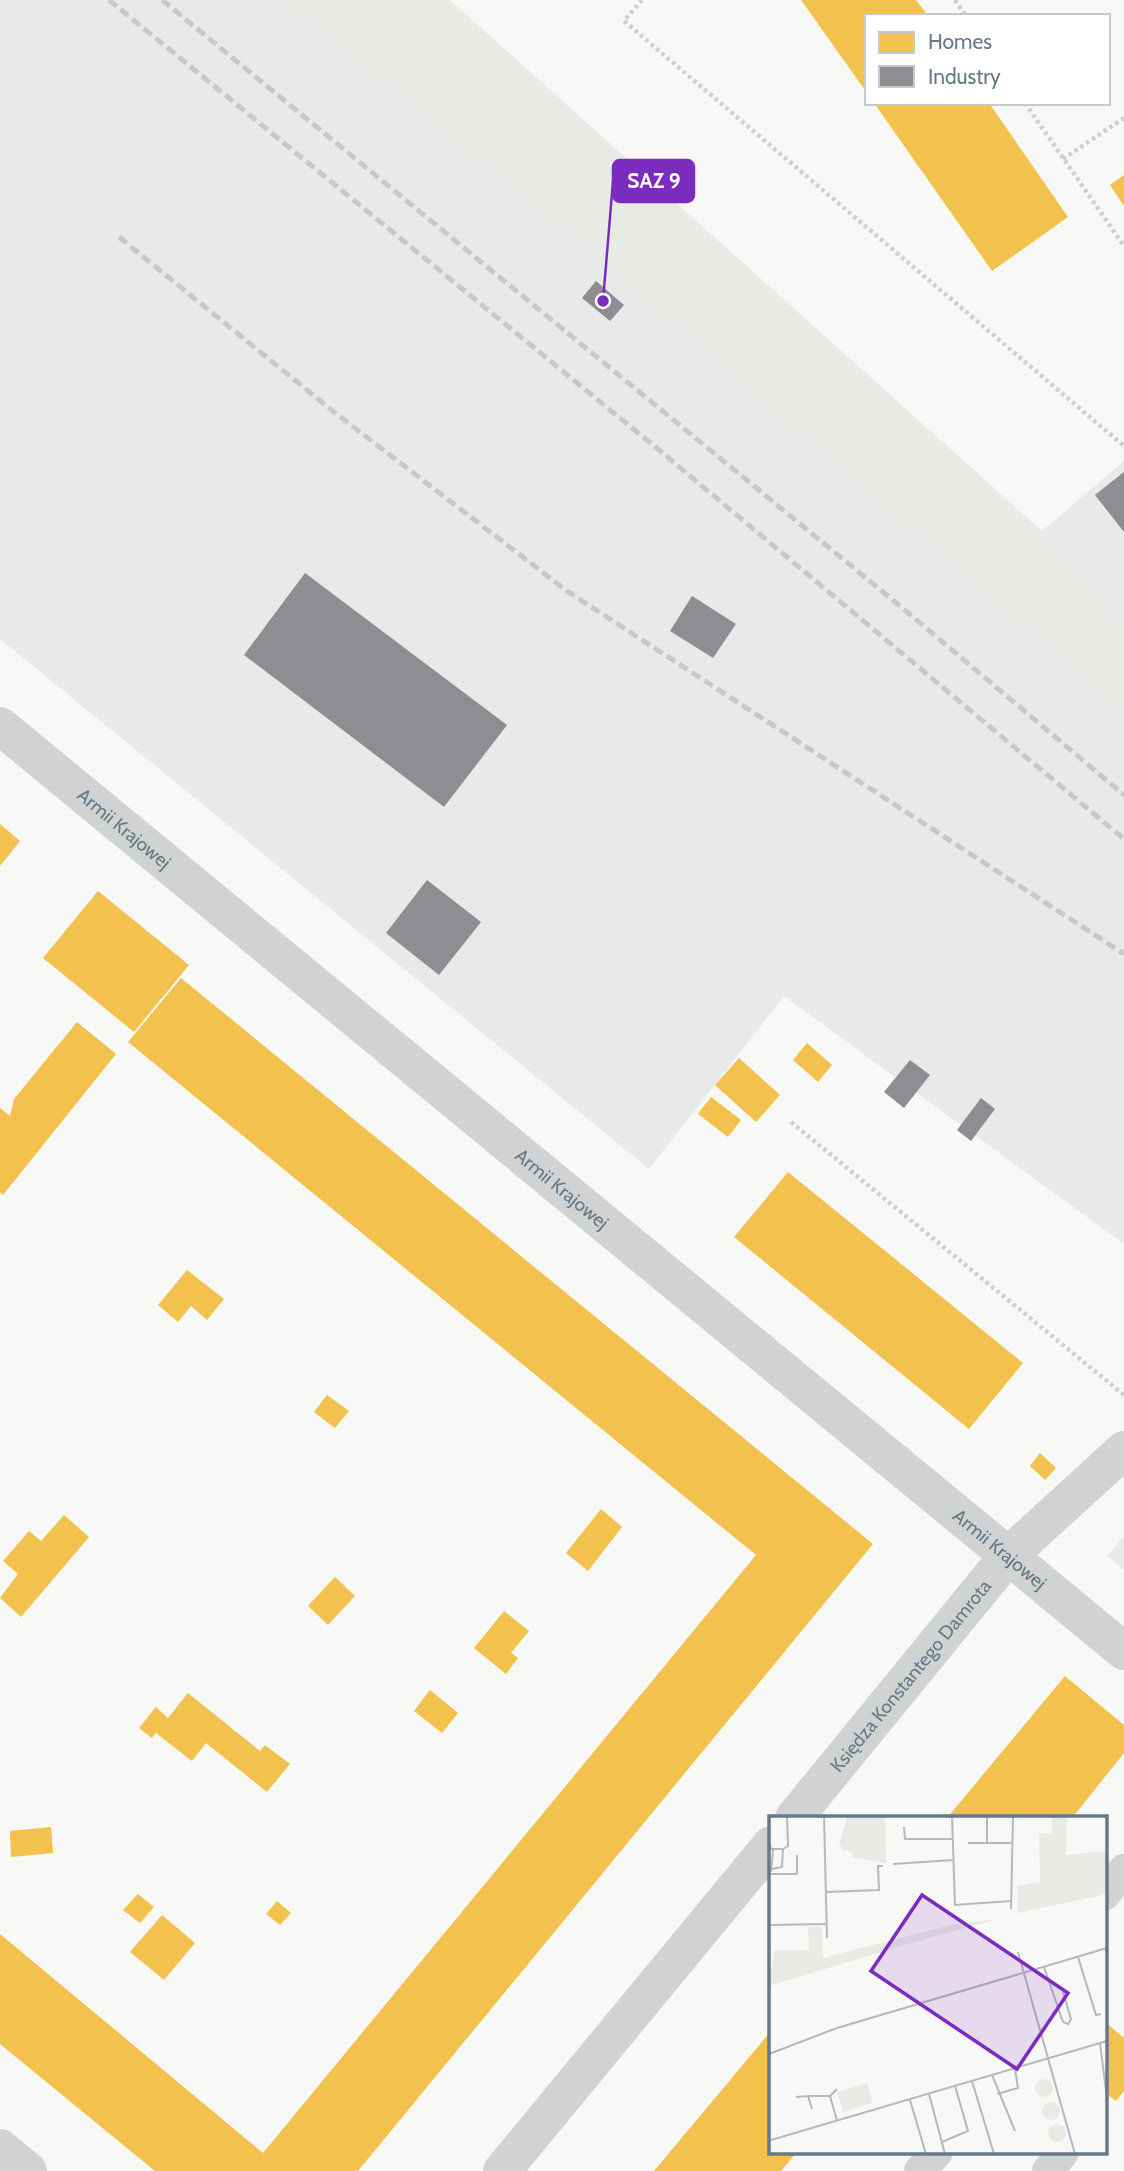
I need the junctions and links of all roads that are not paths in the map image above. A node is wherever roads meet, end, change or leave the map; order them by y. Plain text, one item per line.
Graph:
1 (0, 726) edge
2 (1124, 1450) edge
3 (1009, 1556) junction
4 (1124, 1651) edge
5 (796, 1816) edge
6 (769, 1848) edge
7 (1124, 1870) edge
8 (1106, 1893) edge
9 (0, 2148) edge
10 (935, 2154) edge
11 (1061, 2154) edge
12 (27, 2171) edge
13 (502, 2171) edge
14 (920, 2171) edge
15 (1048, 2171) edge

1 - 3 street, Armii Krajowej
2 - 3 street, Księdza Konstantego Damrota
3 - 4 street, Armii Krajowej
3 - 5 street, Księdza Konstantego Damrota
6 - 13 street
7 - 8 lane
9 - 12 street
10 - 14 lane
11 - 15 lane

